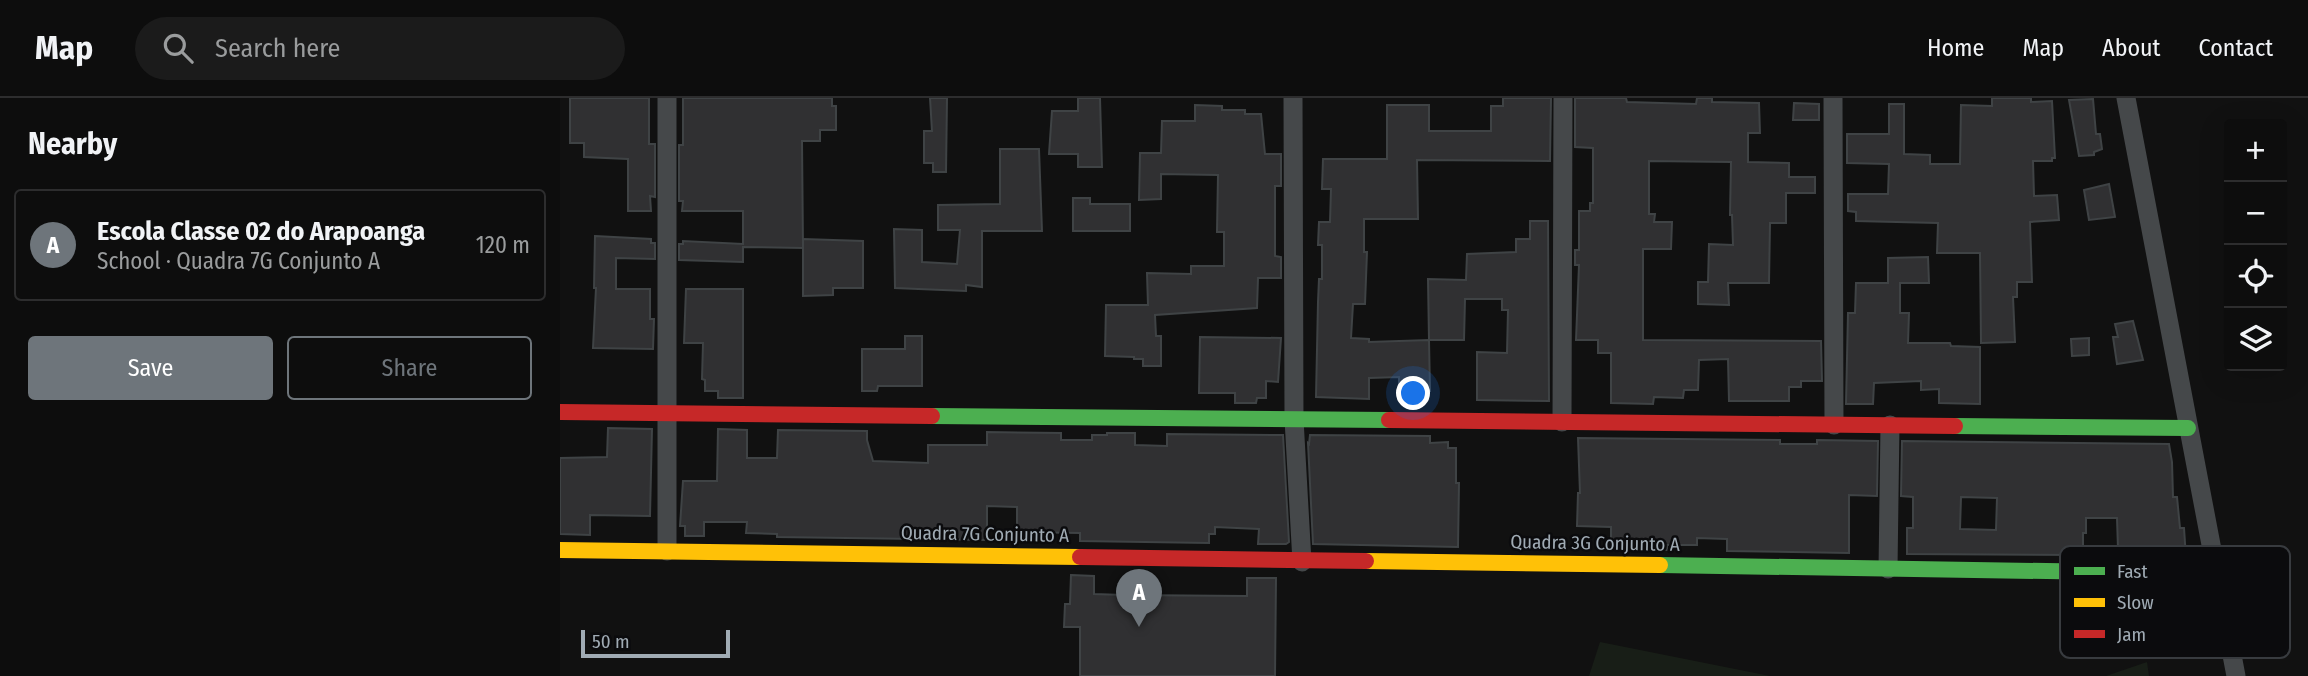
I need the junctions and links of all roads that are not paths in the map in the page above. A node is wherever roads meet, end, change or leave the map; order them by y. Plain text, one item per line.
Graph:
1 (667, 98) edge
2 (1293, 98) edge
3 (1563, 98) edge
4 (1833, 98) edge
5 (2126, 98) edge
6 (560, 412) edge
7 (667, 413) junction
8 (1294, 419) junction
9 (1562, 422) junction
10 (1834, 425) junction
11 (1890, 425) junction
12 (2188, 428) junction
13 (2211, 546) edge
14 (560, 550) edge
15 (667, 551) junction
16 (1302, 562) junction
17 (1888, 569) junction
18 (2060, 572) edge
19 (2233, 658) edge
20 (2236, 676) edge

1 - 7 street
2 - 8 street
3 - 9 street
4 - 10 street
5 - 12 street
6 - 7 street
7 - 8 street
7 - 15 street
8 - 9 street
8 - 16 street
9 - 10 street
10 - 11 street
11 - 12 street
11 - 17 street
12 - 13 street
14 - 15 street, Quadra 7G Conjunto A
15 - 16 street, Quadra 7G Conjunto A
16 - 17 street, Quadra 3G Conjunto A
17 - 18 street, Quadra 3G Conjunto A
19 - 20 street

